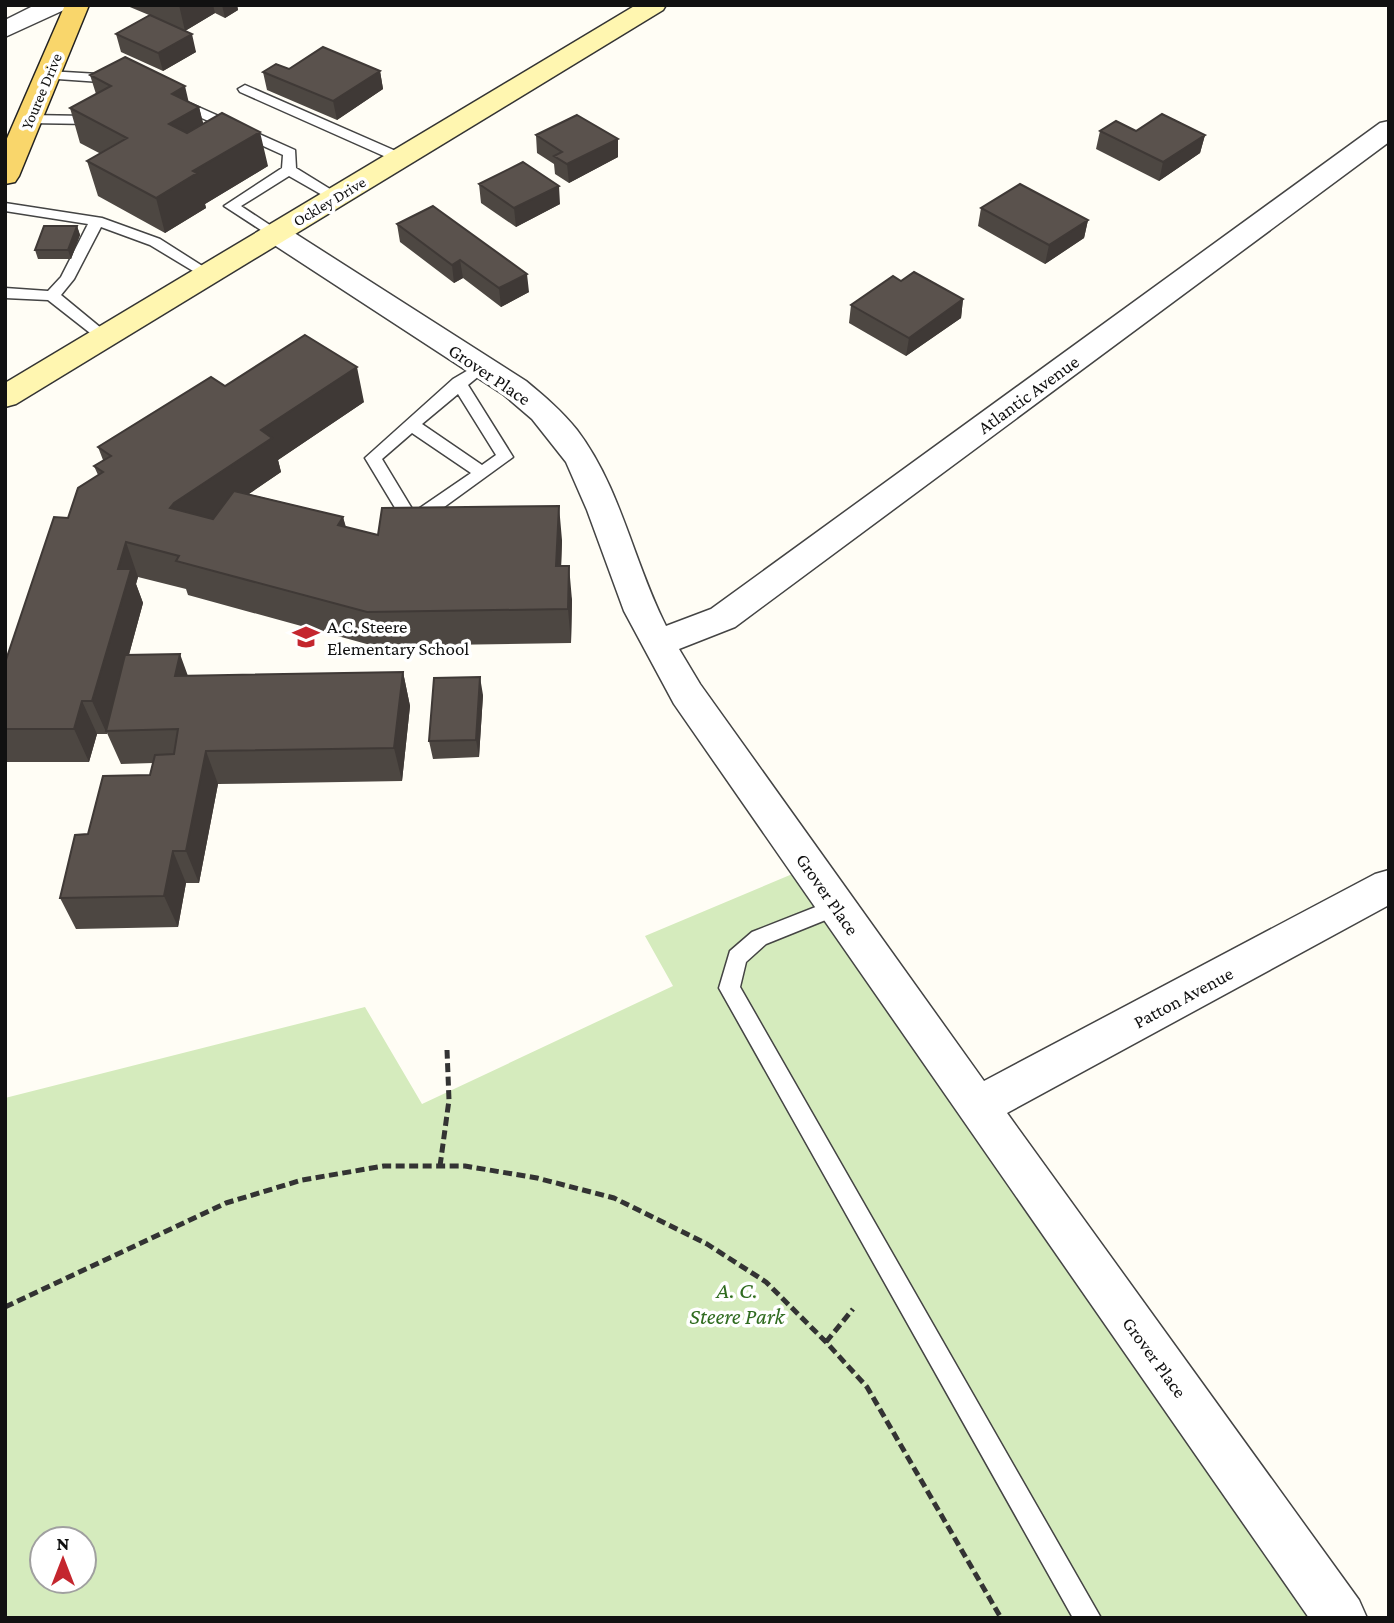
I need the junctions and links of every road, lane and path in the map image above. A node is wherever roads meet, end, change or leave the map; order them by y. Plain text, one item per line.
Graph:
1 (55, 5) edge
2 (77, 5) edge
3 (654, 5) edge
4 (5, 30) edge
5 (48, 75) junction
6 (245, 89) dead end
7 (160, 93) edge
8 (29, 118) junction
9 (1389, 129) edge
10 (400, 158) junction
11 (289, 170) junction
12 (5, 176) edge
13 (336, 197) junction
14 (5, 207) edge
15 (97, 221) junction
16 (275, 233) junction
17 (208, 274) junction
18 (5, 293) edge
19 (52, 296) junction
20 (104, 337) junction
21 (471, 375) junction
22 (5, 397) edge
23 (411, 425) junction
24 (482, 473) junction
25 (657, 643) junction
26 (1389, 886) edge
27 (836, 907) junction
28 (447, 1051) dead end
29 (977, 1107) junction
30 (440, 1166) junction
31 (5, 1307) edge
32 (853, 1309) dead end
33 (826, 1342) junction
34 (1001, 1618) edge
35 (1088, 1618) edge
36 (1341, 1618) edge

1 - 4 street
2 - 5 main road, Youree Drive
3 - 10 street, Ockley Drive
5 - 8 main road, Youree Drive
5 - 8 lane
6 - 10 lane
7 - 11 lane
8 - 12 main road, Youree Drive
9 - 25 street, Atlantic Avenue
10 - 13 street, Ockley Drive
11 - 13 lane
11 - 16 lane
13 - 16 street, Ockley Drive
14 - 15 lane
15 - 17 lane
15 - 19 lane
16 - 17 street, Ockley Drive
16 - 21 street, Grover Place
17 - 20 street, Ockley Drive
18 - 19 lane
19 - 20 lane
20 - 22 street, Ockley Drive
21 - 23 lane
21 - 24 lane
21 - 25 street, Grover Place
23 - 24 lane
23 - 24 lane
25 - 27 street, Grover Place
26 - 29 street, Patton Avenue
27 - 29 street, Grover Place
27 - 35 lane
28 - 30 path
29 - 36 street, Grover Place
30 - 31 path
30 - 33 path
32 - 33 path
33 - 34 path

